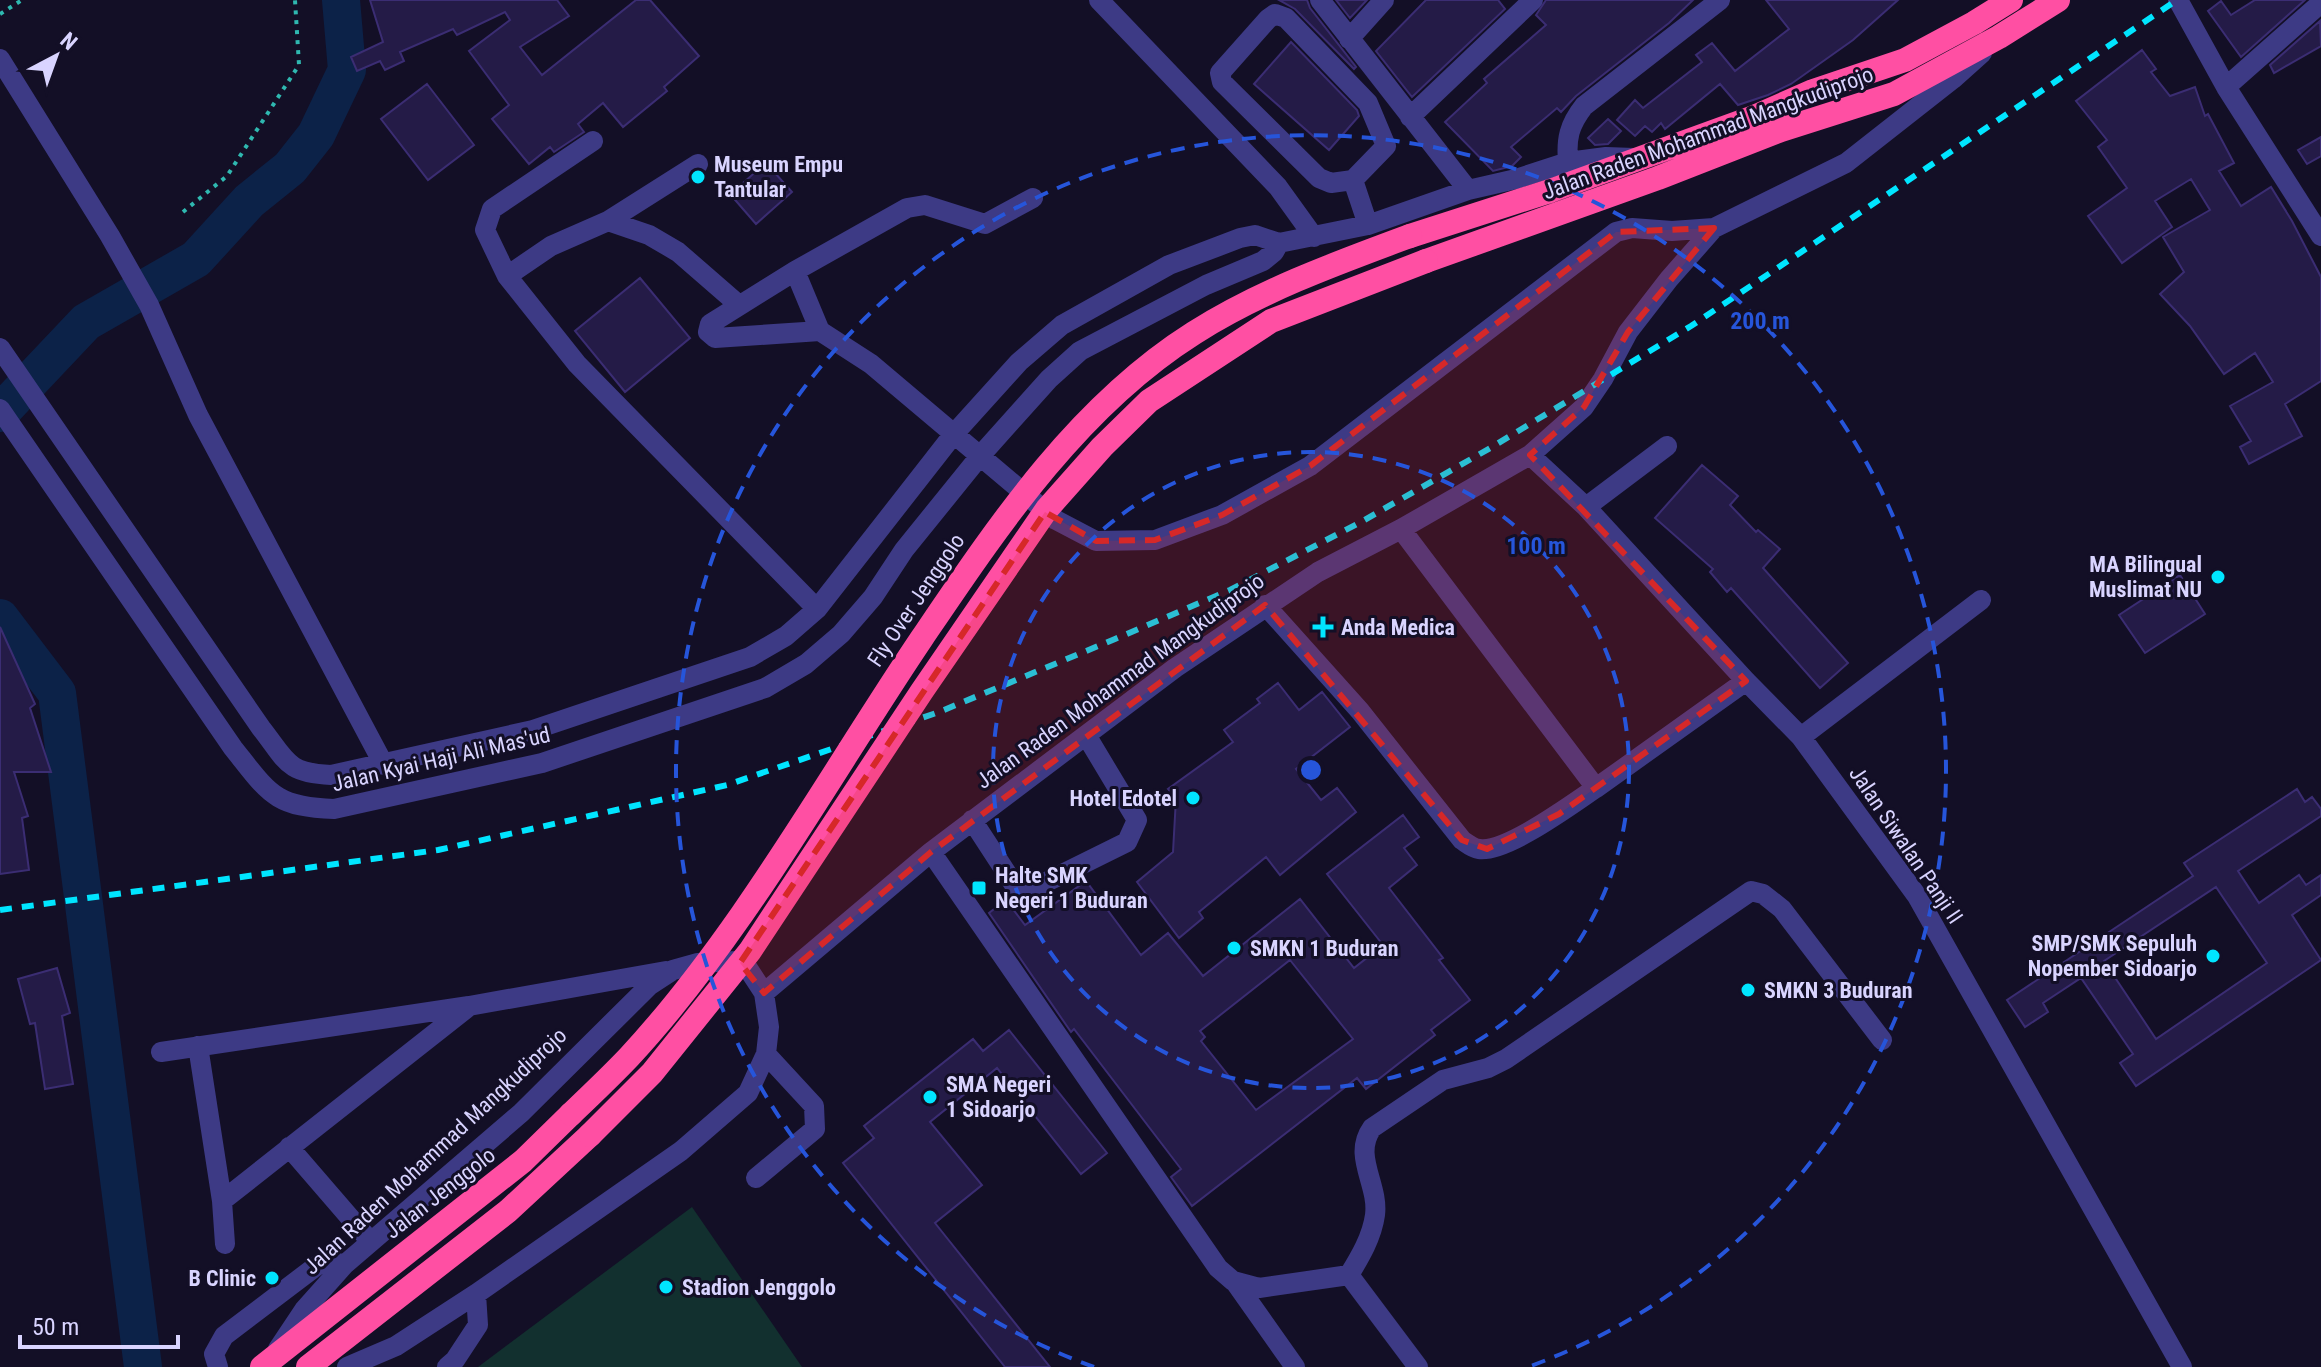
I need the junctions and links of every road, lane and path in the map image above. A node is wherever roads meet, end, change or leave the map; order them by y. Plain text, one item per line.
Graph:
1 (22, 0) edge
2 (295, 0) edge
3 (1099, 0) edge
4 (1320, 0) edge
5 (1384, 0) edge
6 (1533, 0) edge
7 (1720, 0) edge
8 (2011, 0) edge
9 (2058, 0) edge
10 (2178, 0) edge
11 (2321, 3) edge
12 (0, 14) edge
13 (1999, 37) junction
14 (1349, 39) junction
15 (0, 59) edge
16 (2226, 87) junction
17 (1410, 117) junction
18 (593, 141) dead end
19 (1638, 158) junction
20 (1568, 162) junction
21 (698, 164) dead end
22 (1353, 180) junction
23 (1468, 190) junction
24 (1033, 198) dead end
25 (183, 212) dead end
26 (608, 221) junction
27 (1368, 225) junction
28 (1714, 228) junction
29 (1410, 236) joint
30 (2321, 236) edge
31 (1314, 237) junction
32 (1279, 243) junction
33 (795, 271) junction
34 (507, 276) junction
35 (739, 305) junction
36 (820, 331) junction
37 (0, 348) edge
38 (4, 414) edge
39 (953, 435) junction
40 (1667, 446) dead end
41 (1530, 455) junction
42 (980, 456) junction
43 (1586, 507) junction
44 (1401, 529) junction
45 (1981, 600) dead end
46 (1265, 605) junction
47 (817, 609) junction
48 (1746, 681) junction
49 (1086, 735) junction
50 (1801, 737) junction
51 (384, 765) junction
52 (1596, 788) junction
53 (972, 820) junction
54 (931, 852) junction
55 (673, 970) junction
56 (764, 993) junction
57 (469, 1006) junction
58 (1882, 1040) dead end
59 (198, 1046) junction
60 (161, 1052) dead end
61 (766, 1054) junction
62 (571, 1114) joint
63 (289, 1147) junction
64 (756, 1178) dead end
65 (222, 1201) junction
66 (371, 1242) junction
67 (225, 1244) dead end
68 (344, 1265) junction
69 (1349, 1275) junction
70 (1235, 1282) junction
71 (476, 1294) junction
72 (267, 1363) edge
73 (218, 1367) edge
74 (308, 1367) edge
75 (347, 1367) edge
76 (447, 1367) edge
77 (1295, 1367) edge
78 (1418, 1367) edge
79 (2182, 1367) edge

1 - 12 path
2 - 25 path
3 - 31 street
4 - 14 street
5 - 14 street
6 - 17 street
7 - 20 street
8 - 19 highway, Jalan Raden Mohammad Mangkudiprojo
9 - 13 highway, Jalan Raden Mohammad Mangkudiprojo
10 - 16 street
11 - 16 street
13 - 28 street, Jalan Raden Mohammad Mangkudiprojo
13 - 74 highway, Jalan Raden Mohammad Mangkudiprojo, bridge
14 - 17 street
15 - 51 street
16 - 30 street
17 - 23 street
18 - 34 street
19 - 20 street, Jalan Raden Mohammad Mangkudiprojo
19 - 29 highway, Jalan Raden Mohammad Mangkudiprojo
20 - 23 street, Jalan Raden Mohammad Mangkudiprojo
21 - 26 street
22 - 22 street
22 - 27 street
23 - 27 street, Jalan Raden Mohammad Mangkudiprojo
24 - 33 street
26 - 34 street
26 - 35 street
27 - 31 street, Jalan Raden Mohammad Mangkudiprojo
28 - 41 street, Jalan Raden Mohammad Mangkudiprojo
28 - 42 street, Jalan Raden Mohammad Mangkudiprojo
29 - 62 highway, Fly Over Jenggolo, bridge
31 - 32 street, Jalan Raden Mohammad Mangkudiprojo
32 - 39 street, Jalan Raden Mohammad Mangkudiprojo
32 - 42 street, Jalan Raden Mohammad Mangkudiprojo
33 - 35 street
33 - 36 street
34 - 47 street
35 - 36 street
36 - 39 street
37 - 51 street, Jalan Kyai Haji Ali Mas'ud
38 - 42 street, Jalan Kyai Haji Ali Mas'ud
39 - 42 street, Jalan Raden Mohammad Mangkudiprojo
39 - 47 street, Jalan Kyai Haji Ali Mas'ud
40 - 43 street
41 - 43 street, Jalan Siwalan Panji II
41 - 44 street, Jalan Raden Mohammad Mangkudiprojo
43 - 48 street, Jalan Siwalan Panji II
44 - 46 street, Jalan Raden Mohammad Mangkudiprojo
44 - 52 street
45 - 50 street
46 - 49 street, Jalan Raden Mohammad Mangkudiprojo
46 - 52 street
47 - 51 street, Jalan Kyai Haji Ali Mas'ud
48 - 50 street, Jalan Siwalan Panji II
48 - 52 street
49 - 53 street, Jalan Raden Mohammad Mangkudiprojo
49 - 53 street
50 - 79 street, Jalan Siwalan Panji II
53 - 54 street, Jalan Raden Mohammad Mangkudiprojo
54 - 56 street, Jalan Raden Mohammad Mangkudiprojo
54 - 70 street
55 - 56 street, Jalan Raden Mohammad Mangkudiprojo
55 - 57 street
55 - 66 street, Jalan Raden Mohammad Mangkudiprojo
56 - 61 street
57 - 59 street
57 - 63 street
58 - 69 street
59 - 60 street
59 - 65 street
61 - 64 street
61 - 71 street
62 - 72 highway, Jalan Jenggolo
63 - 65 street
63 - 66 street
65 - 67 street
66 - 68 street, Jalan Raden Mohammad Mangkudiprojo
68 - 72 street, Jalan Raden Mohammad Mangkudiprojo
68 - 73 street
69 - 70 street
69 - 78 street
70 - 77 street
71 - 75 street
71 - 76 street

